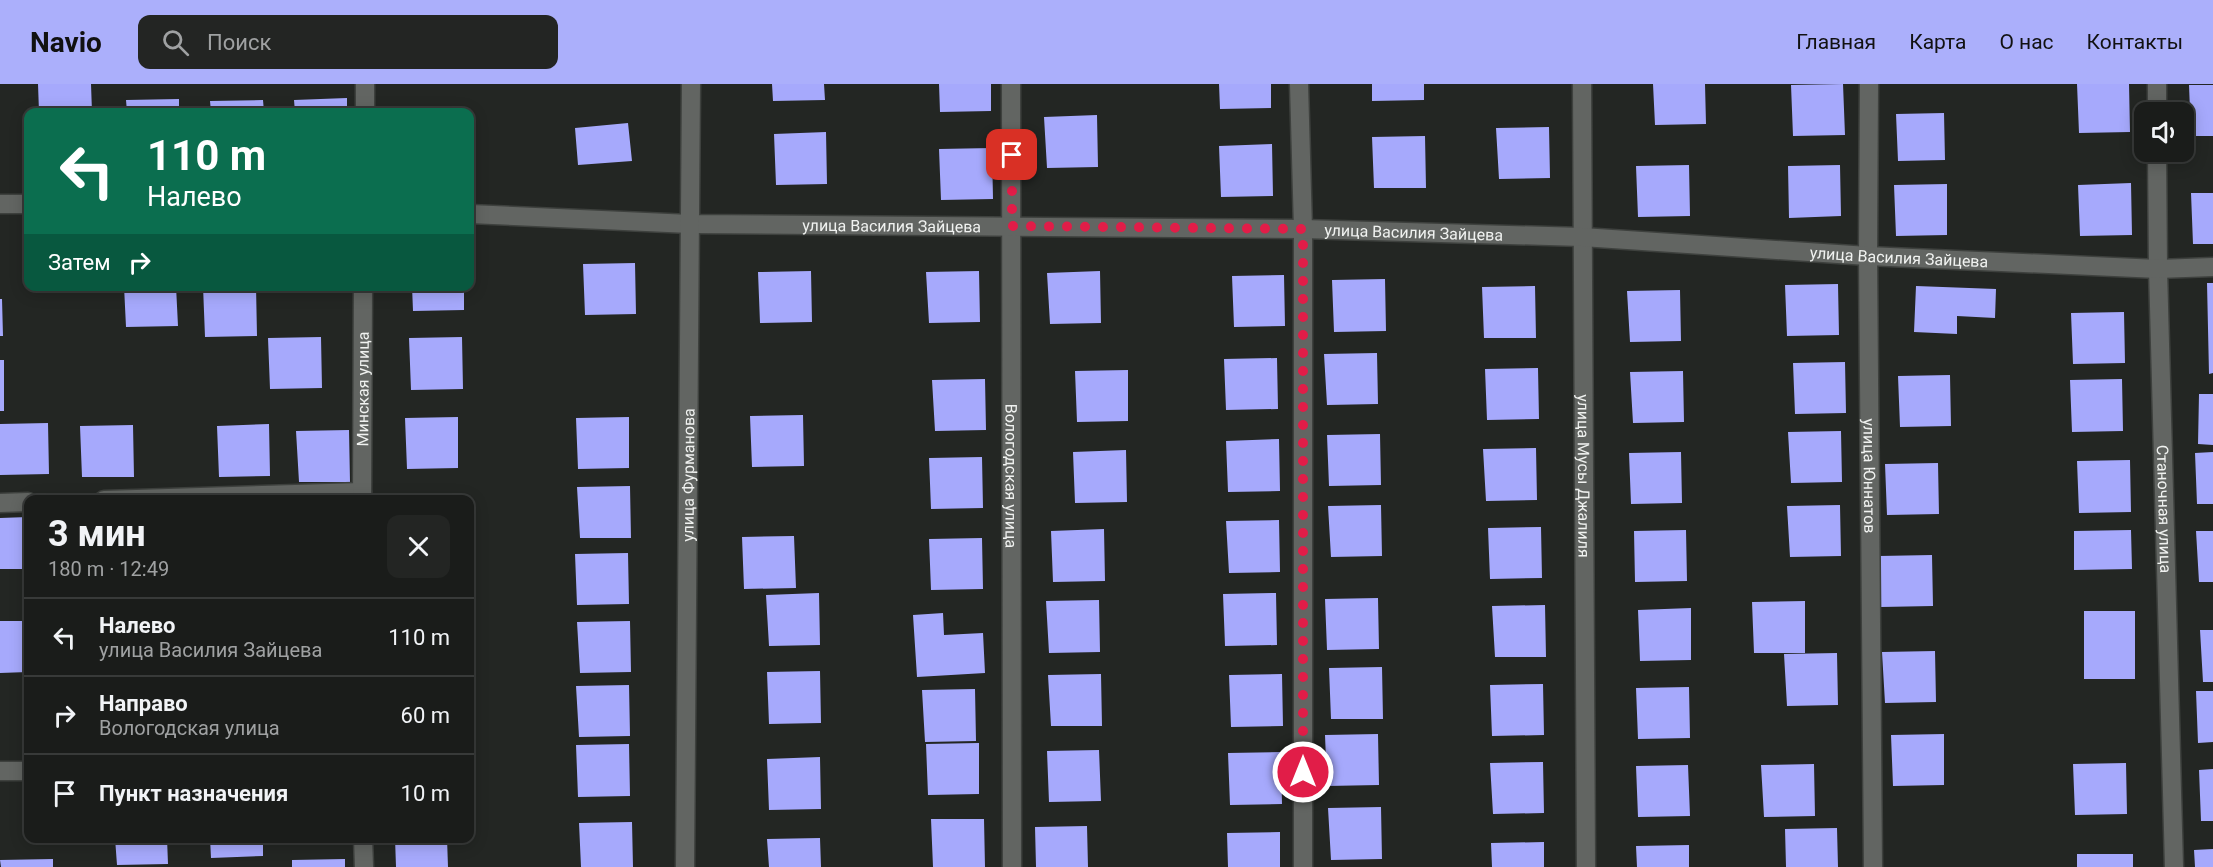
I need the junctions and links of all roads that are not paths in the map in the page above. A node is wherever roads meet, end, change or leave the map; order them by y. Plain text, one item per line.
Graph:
1 (365, 84) edge
2 (691, 84) edge
3 (1011, 84) edge
4 (1299, 84) edge
5 (1582, 84) edge
6 (1869, 84) edge
7 (2157, 84) edge
8 (2157, 102) edge
9 (365, 108) edge
10 (2157, 162) edge
11 (0, 204) edge
12 (24, 204) edge
13 (474, 214) edge
14 (690, 224) junction
15 (1012, 226) junction
16 (1303, 229) junction
17 (1582, 237) junction
18 (1868, 256) junction
19 (2213, 267) edge
20 (2158, 269) junction
21 (363, 291) edge
22 (362, 495) edge
23 (24, 502) edge
24 (0, 503) edge
25 (0, 771) edge
26 (24, 771) edge
27 (363, 843) edge
28 (364, 867) edge
29 (685, 867) edge
30 (1012, 867) edge
31 (1303, 867) edge
32 (1586, 867) edge
33 (1874, 867) edge
34 (2174, 867) edge

1 - 9 street
2 - 14 street, улица Фурманова
3 - 15 street, Вологодская улица
4 - 16 street
5 - 17 street, улица Мусы Джалиля
6 - 18 street, улица Юннатов
7 - 8 street
10 - 20 street, Станочная улица
11 - 12 street
13 - 14 street, улица Василия Зайцева
14 - 15 street, улица Василия Зайцева
14 - 29 street, улица Фурманова
15 - 16 street, улица Василия Зайцева
15 - 30 street, Вологодская улица
16 - 17 street, улица Василия Зайцева
16 - 31 street
17 - 18 street, улица Василия Зайцева
17 - 32 street, улица Мусы Джалиля
18 - 20 street, улица Василия Зайцева
18 - 33 street, улица Юннатов
19 - 20 street, улица Василия Зайцева
20 - 34 street, Станочная улица
21 - 22 street, Минская улица
23 - 24 street
25 - 26 street
27 - 28 street

